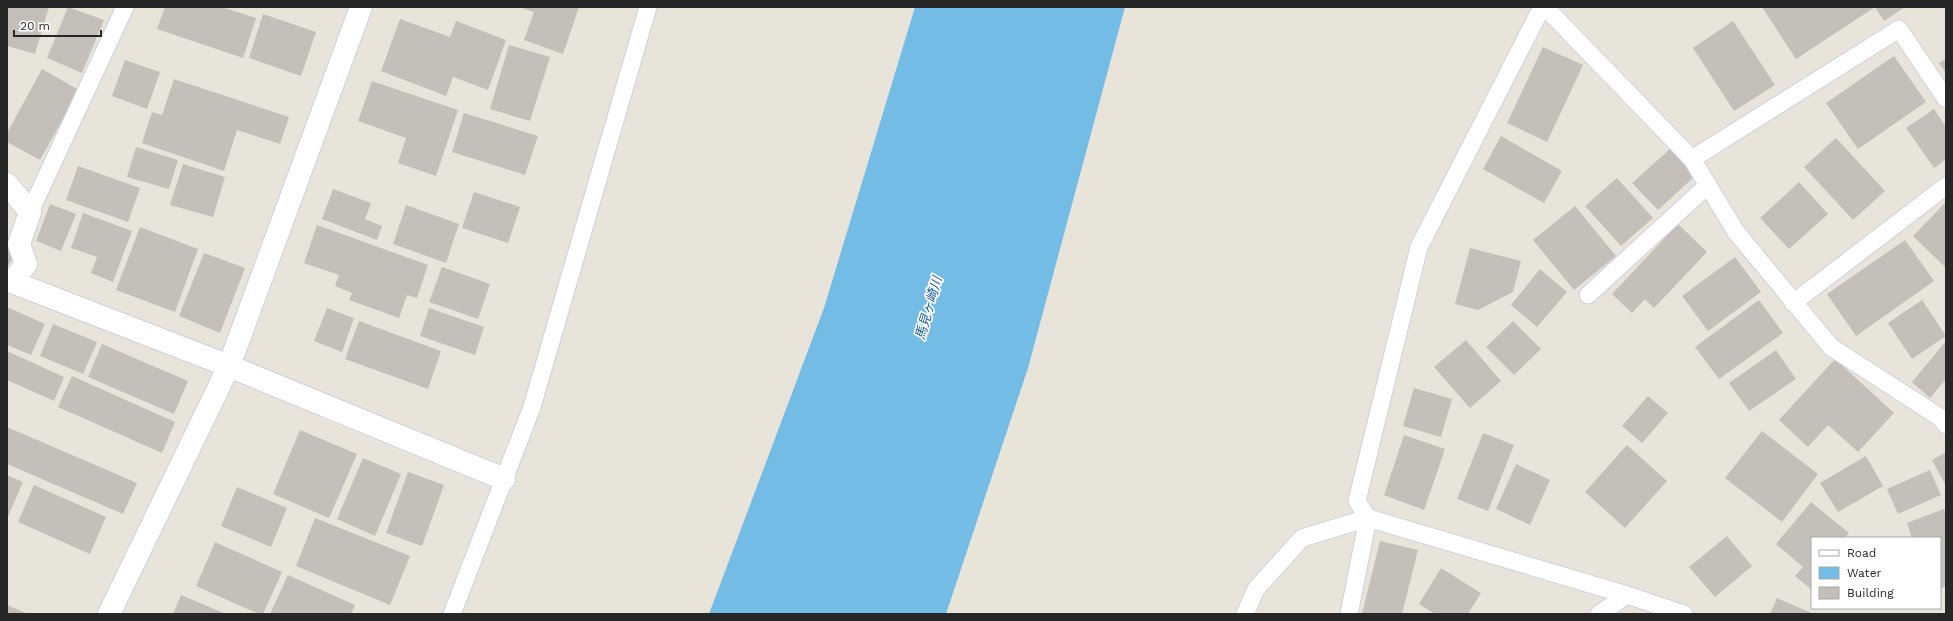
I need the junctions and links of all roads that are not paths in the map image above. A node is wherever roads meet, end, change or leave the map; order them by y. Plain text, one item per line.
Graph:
1 (125, 7) edge
2 (361, 7) edge
3 (648, 7) edge
4 (1542, 7) edge
5 (1545, 7) edge
6 (1946, 99) edge
7 (1692, 159) junction
8 (7, 184) edge
9 (1708, 185) junction
10 (1946, 186) edge
11 (30, 212) junction
12 (9, 286) edge
13 (1588, 295) dead end
14 (1793, 303) junction
15 (229, 366) junction
16 (1946, 425) edge
17 (504, 479) junction
18 (1368, 518) junction
19 (1627, 595) junction
20 (109, 614) edge
21 (452, 614) edge
22 (1245, 614) edge
23 (1349, 614) edge
24 (1599, 614) edge
25 (1684, 614) edge

1 - 11 lane
2 - 15 street
3 - 17 lane
4 - 18 lane
5 - 7 lane
6 - 7 lane
7 - 9 lane
8 - 11 street
9 - 13 lane
9 - 14 lane
10 - 14 lane
11 - 12 street
12 - 15 street
14 - 16 lane
15 - 17 street
15 - 20 street
17 - 21 lane
18 - 19 lane
18 - 22 lane
18 - 23 lane
19 - 24 lane
19 - 25 lane

